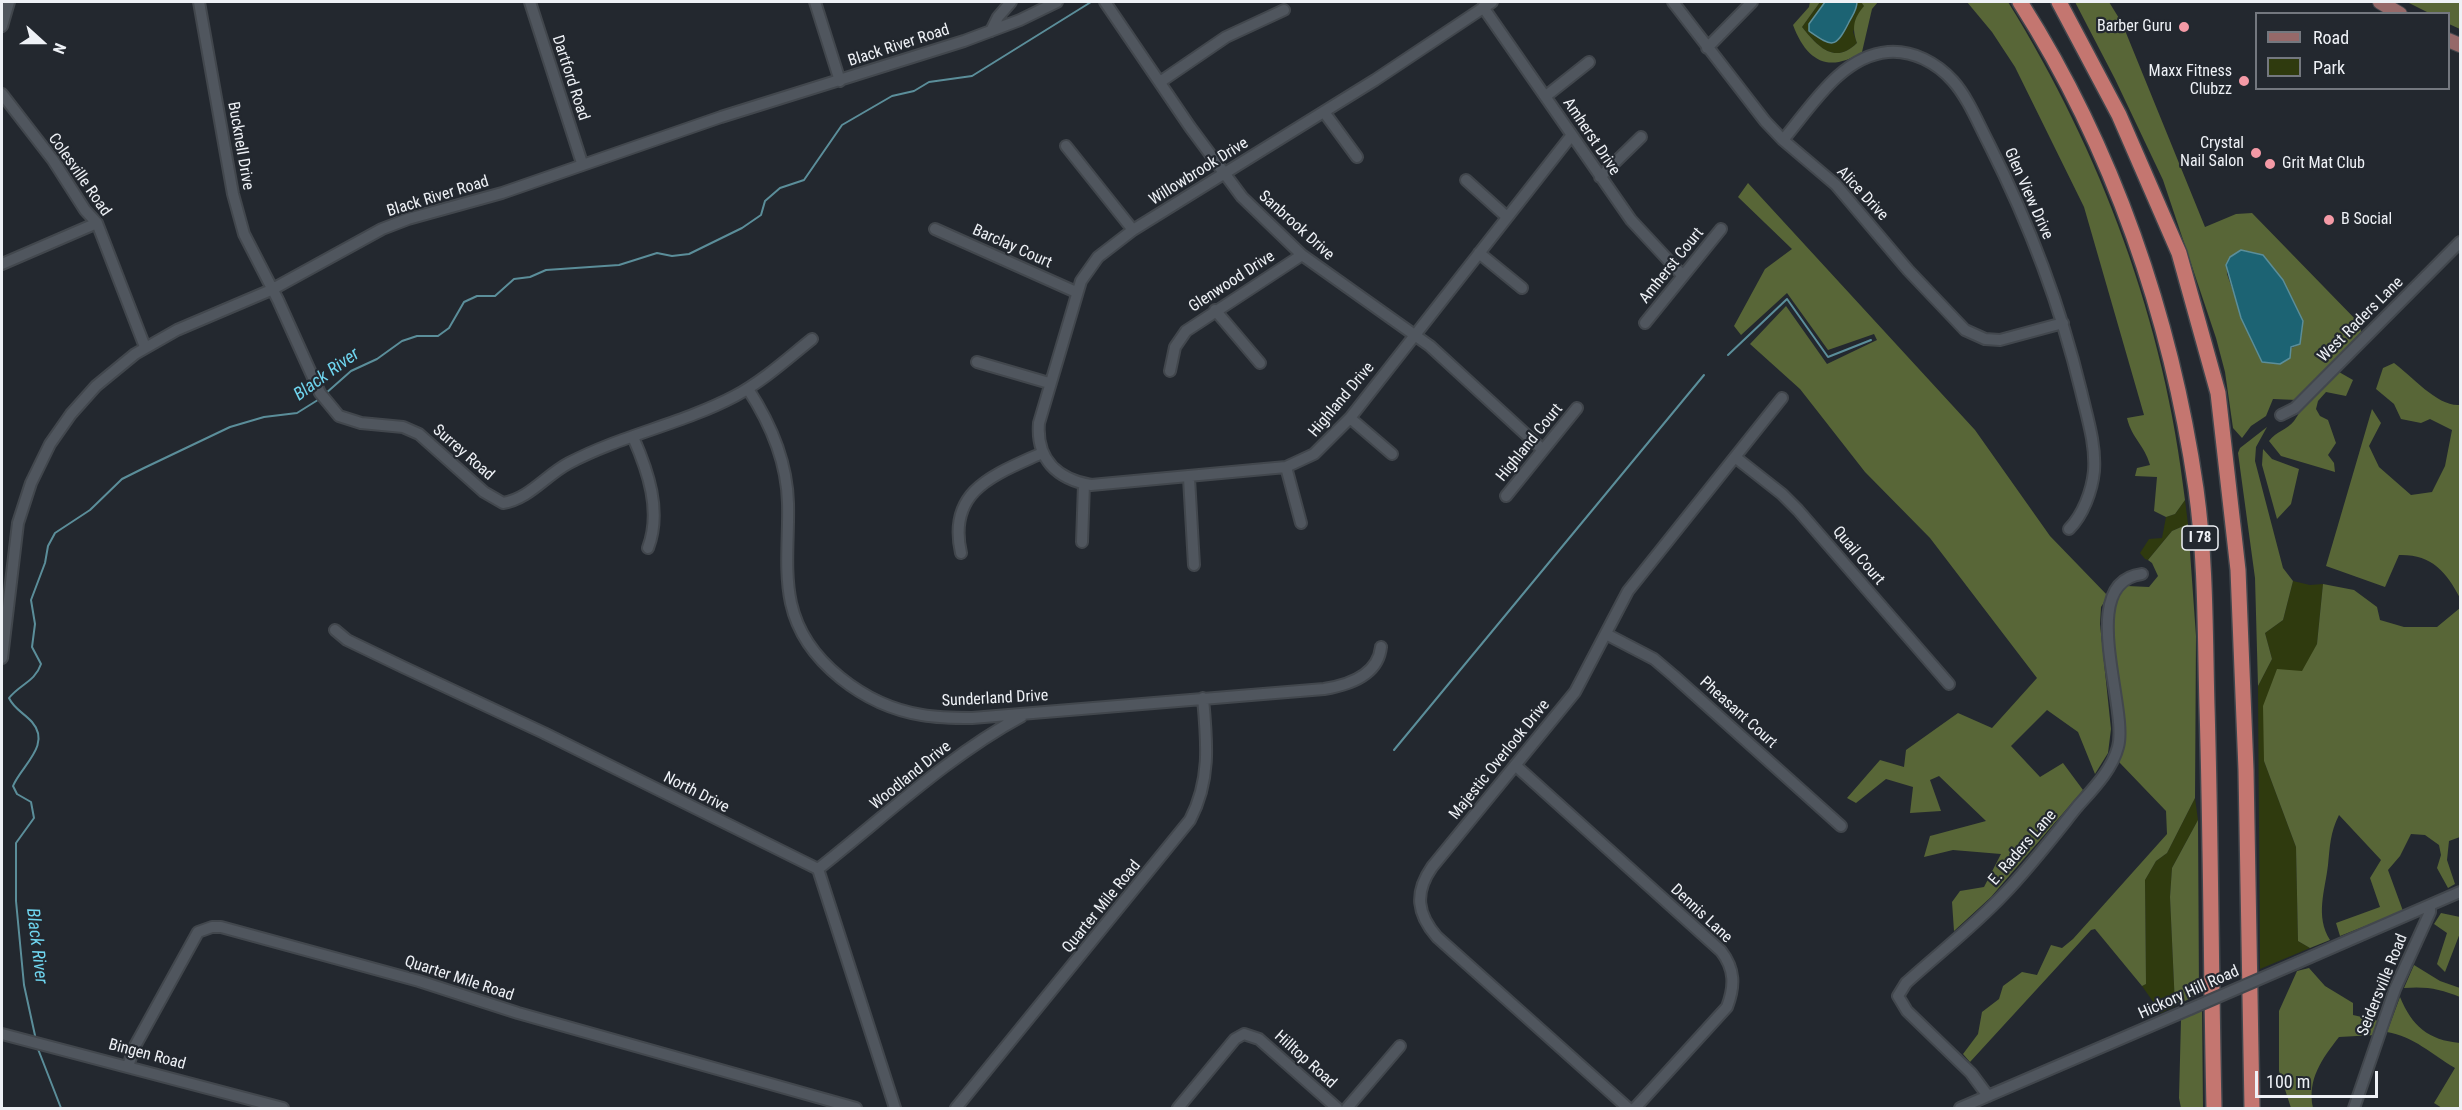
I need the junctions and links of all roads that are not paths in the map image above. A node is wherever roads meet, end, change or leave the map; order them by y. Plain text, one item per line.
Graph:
1 (9, 2) edge
2 (199, 2) edge
3 (530, 2) edge
4 (815, 2) edge
5 (1011, 2) edge
6 (1057, 2) edge
7 (1105, 2) edge
8 (1673, 2) edge
9 (1752, 2) edge
10 (2020, 2) edge
11 (2059, 2) edge
12 (2380, 2) edge
13 (1488, 4) edge
14 (1284, 10) dead end
15 (2397, 12) edge
16 (2, 26) edge
17 (991, 31) junction
18 (1707, 48) junction
19 (1589, 62) dead end
20 (840, 81) junction
21 (1160, 82) junction
22 (2, 94) edge
23 (1546, 96) junction
24 (1324, 112) junction
25 (1571, 136) junction
26 (1641, 137) dead end
27 (1783, 140) junction
28 (1066, 146) dead end
29 (1357, 157) dead end
30 (582, 163) junction
31 (1224, 174) junction
32 (1600, 177) junction
33 (1466, 180) dead end
34 (1507, 217) junction
35 (97, 223) junction
36 (935, 229) dead end
37 (1721, 229) dead end
38 (1133, 230) junction
39 (2460, 242) edge
40 (1479, 253) junction
41 (1302, 255) junction
42 (2, 264) edge
43 (1683, 276) junction
44 (1522, 288) dead end
45 (271, 290) junction
46 (1076, 292) junction
47 (1215, 310) junction
48 (1645, 323) dead end
49 (2063, 323) junction
50 (1415, 334) junction
51 (812, 339) dead end
52 (146, 347) junction
53 (977, 362) dead end
54 (1260, 363) dead end
55 (1170, 371) dead end
56 (1049, 382) junction
57 (748, 389) junction
58 (1782, 398) dead end
59 (1577, 408) dead end
60 (2281, 415) dead end
61 (1350, 418) junction
62 (633, 437) junction
63 (1543, 450) junction
64 (1042, 453) junction
65 (1392, 454) dead end
66 (1735, 457) junction
67 (1286, 467) junction
68 (1189, 478) junction
69 (1084, 484) junction
70 (1506, 496) dead end
71 (1301, 523) dead end
72 (2069, 529) dead end
73 (1082, 542) dead end
74 (648, 548) dead end
75 (961, 553) dead end
76 (1194, 565) dead end
77 (2142, 574) dead end
78 (335, 630) dead end
79 (1606, 634) junction
80 (1381, 647) dead end
81 (2, 658) edge
82 (1949, 684) dead end
83 (1203, 698) junction
84 (1028, 713) junction
85 (1515, 765) junction
86 (1841, 826) dead end
87 (818, 869) junction
88 (2460, 892) edge
89 (2430, 906) junction
90 (2, 1034) edge
91 (1400, 1046) dead end
92 (128, 1066) junction
93 (1988, 1096) junction
94 (284, 1108) edge
95 (856, 1108) edge
96 (895, 1108) edge
97 (956, 1108) edge
98 (1178, 1108) edge
99 (1337, 1108) edge
100 (1347, 1108) edge
101 (1628, 1108) edge
102 (1635, 1108) edge
103 (1960, 1108) edge
104 (2214, 1108) edge
105 (2252, 1108) edge
106 (2354, 1108) edge

1 - 16 street
2 - 45 street, Bucknell Drive
3 - 30 street, Dartford Road
4 - 20 street
5 - 17 street
6 - 17 street, Black River Road
7 - 21 street, Sanbrook Drive
8 - 18 street, Alice Drive
9 - 18 street
10 - 104 highway, I 78
11 - 105 highway, I 78
12 - 15 main road
13 - 23 street, Amherst Drive
13 - 24 street, Willowbrook Drive
14 - 21 street
17 - 20 street, Black River Road
18 - 27 street, Alice Drive
19 - 23 street
20 - 30 street, Black River Road
21 - 31 street, Sanbrook Drive
22 - 35 street, Colesville Road
23 - 25 street, Amherst Drive
24 - 29 street
24 - 31 street, Willowbrook Drive
25 - 32 street, Amherst Drive
25 - 34 street, Highland Drive
26 - 32 street
27 - 49 street, Alice Drive
27 - 49 street, Glen View Drive
28 - 38 street
30 - 45 street, Black River Road
31 - 38 street, Willowbrook Drive
31 - 41 street, Sanbrook Drive
32 - 43 street, Amherst Drive
33 - 34 street
34 - 40 street, Highland Drive
35 - 42 street
35 - 52 street, Colesville Road
36 - 46 street, Barclay Court
37 - 43 street, Amherst Court
38 - 46 street, Willowbrook Drive
39 - 60 street, West Raders Lane
40 - 44 street
40 - 50 street, Highland Drive
41 - 47 street, Glenwood Drive
41 - 50 street, Sanbrook Drive
43 - 48 street, Amherst Court
45 - 52 street, Black River Road
45 - 62 street, Surrey Road
46 - 56 street, Willowbrook Drive
47 - 54 street
47 - 55 street, Glenwood Drive
49 - 72 street, Glen View Drive
50 - 61 street, Highland Drive
50 - 63 street, Sanbrook Drive
51 - 57 street, Surrey Road
52 - 81 street, Black River Road
53 - 56 street
56 - 64 street, Willowbrook Drive
57 - 62 street, Surrey Road
57 - 84 street, Sunderland Drive
58 - 66 street, Majestic Overlook Drive
59 - 63 street, Highland Court
61 - 65 street
61 - 67 street, Highland Drive
62 - 74 street
63 - 70 street, Highland Court
64 - 69 street, Highland Drive
64 - 75 street
66 - 79 street, Majestic Overlook Drive
66 - 82 street, Quail Court
67 - 68 street, Highland Drive
67 - 71 street
68 - 69 street, Highland Drive
68 - 76 street
69 - 73 street
77 - 93 street, E. Raders Lane
78 - 87 street, North Drive
79 - 85 street, Majestic Overlook Drive
79 - 86 street, Pheasant Court
80 - 83 street, Sunderland Drive
83 - 84 street, Sunderland Drive
83 - 97 street, Quarter Mile Road
84 - 87 street, Woodland Drive
85 - 101 street, Majestic Overlook Drive
85 - 102 street, Dennis Lane
87 - 96 street
88 - 89 street
89 - 93 street, Hickory Hill Road, bridge
89 - 106 street, Seidersville Road
90 - 92 street, Bingen Road
91 - 100 street
92 - 94 street, Bingen Road
92 - 95 street, Quarter Mile Road
93 - 103 street, Hickory Hill Road
98 - 99 street, Hilltop Road

